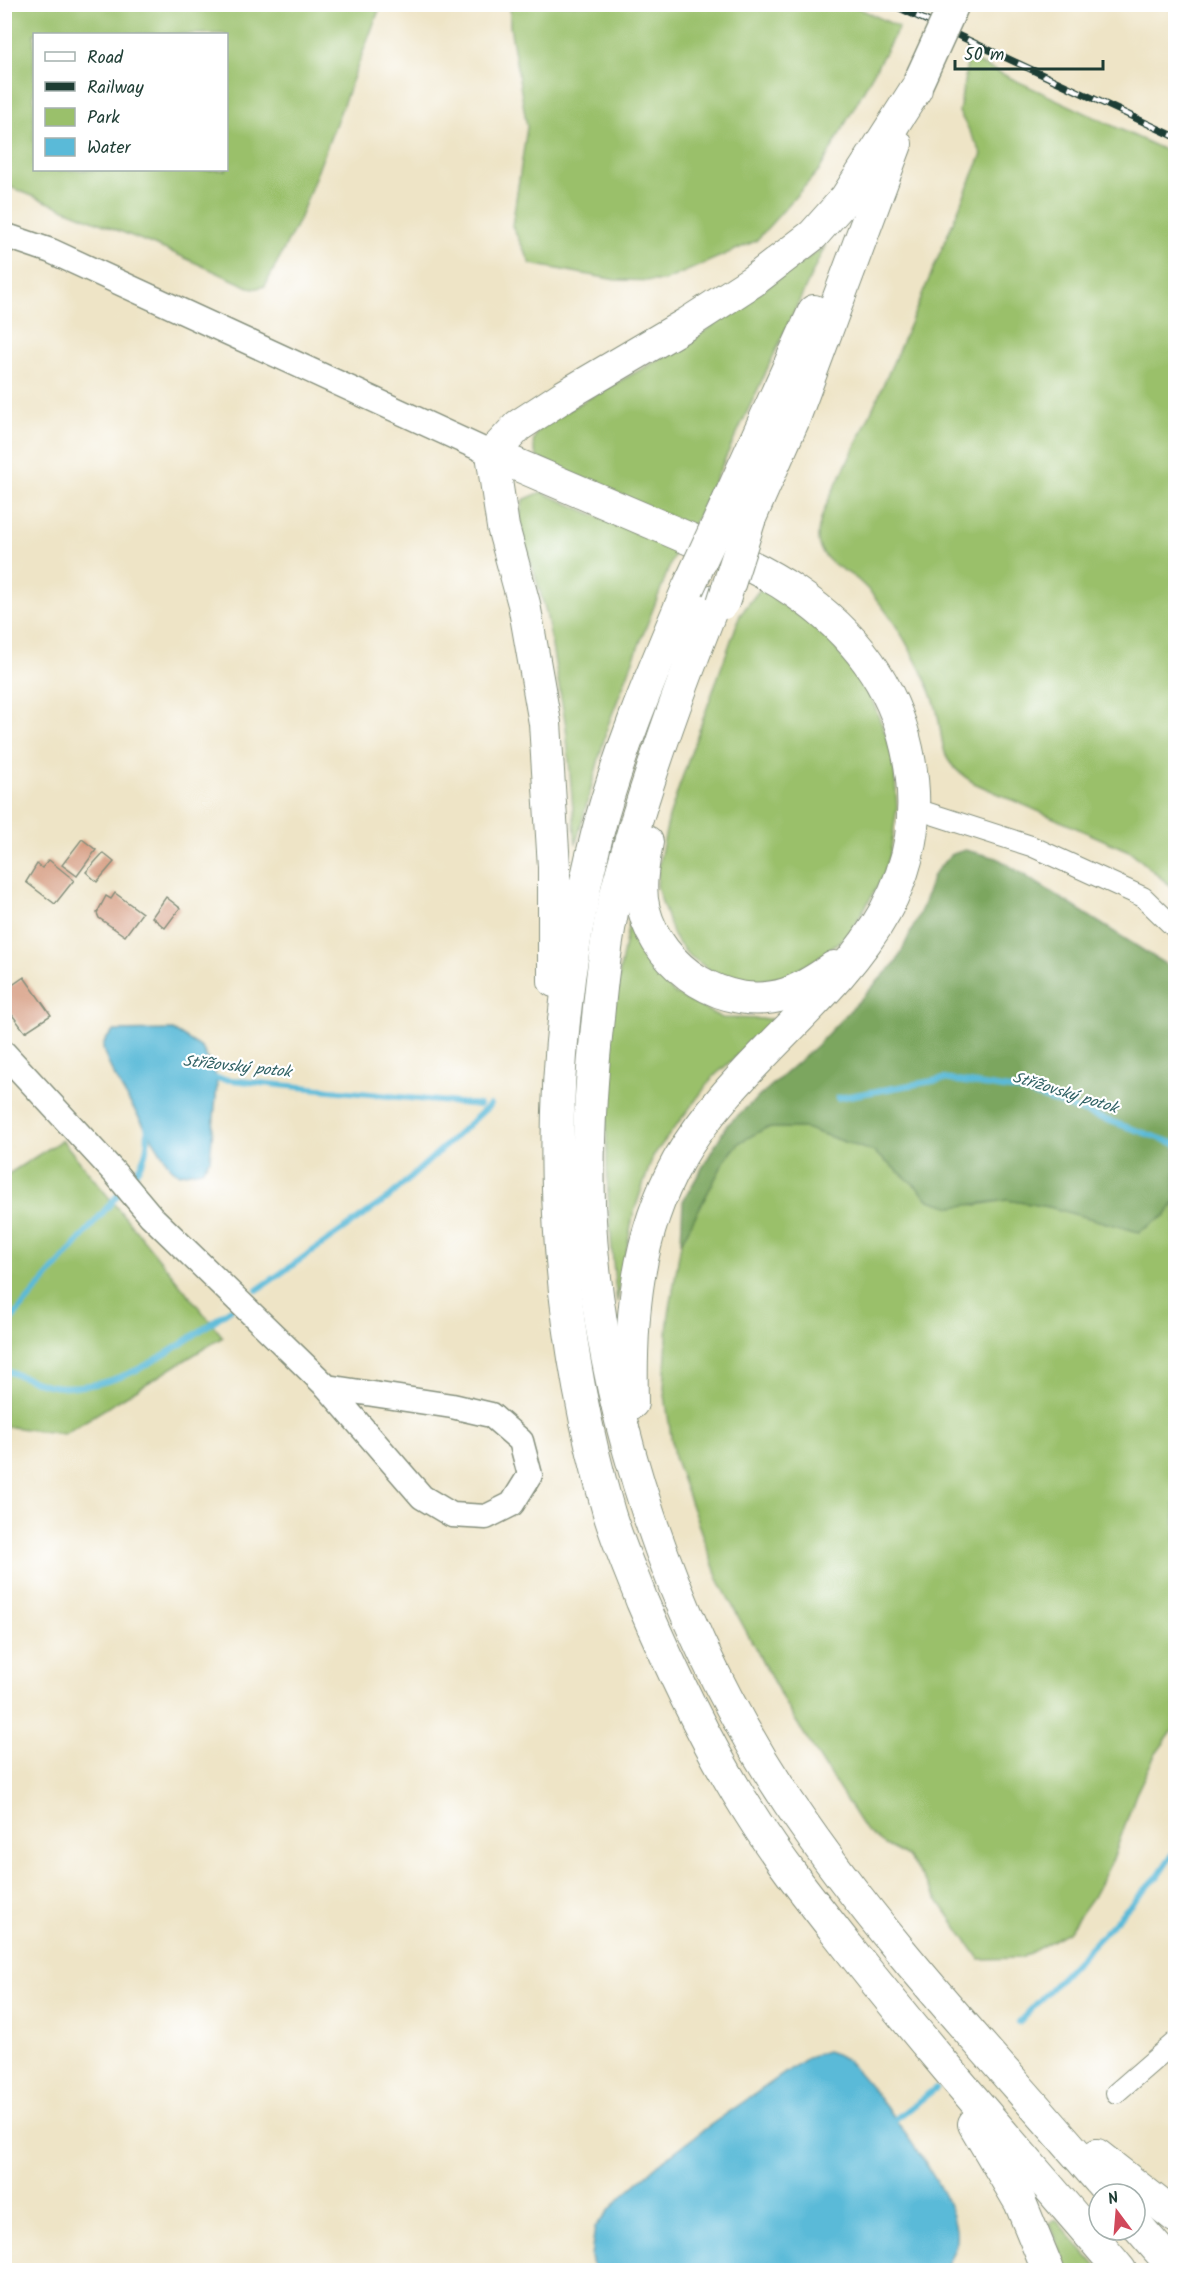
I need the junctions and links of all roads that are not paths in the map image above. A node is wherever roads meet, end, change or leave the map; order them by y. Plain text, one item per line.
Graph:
1 (954, 4) edge
2 (917, 86) junction
3 (4, 235) edge
4 (492, 454) junction
5 (709, 597) junction
6 (913, 808) junction
7 (886, 908) junction
8 (1176, 929) edge
9 (4, 1053) edge
10 (558, 1090) junction
11 (327, 1387) junction
12 (633, 1459) junction
13 (889, 2000) junction
14 (1176, 2041) edge
15 (1116, 2093) dead end
16 (1044, 2115) junction
17 (1101, 2182) edge
18 (1176, 2217) edge
19 (1147, 2237) edge
20 (1176, 2270) edge
21 (1048, 2271) edge
22 (1120, 2271) edge

1 - 2 main road, bridge
2 - 4 highway
2 - 5 highway, bridge
3 - 4 street
4 - 6 highway
4 - 10 highway
5 - 7 highway
5 - 10 highway
5 - 12 highway
6 - 7 highway
6 - 8 street
7 - 12 highway
9 - 11 street
10 - 13 highway
11 - 11 street
12 - 16 highway
13 - 21 highway
13 - 22 highway
14 - 15 street
16 - 17 highway
16 - 18 highway
19 - 20 highway

